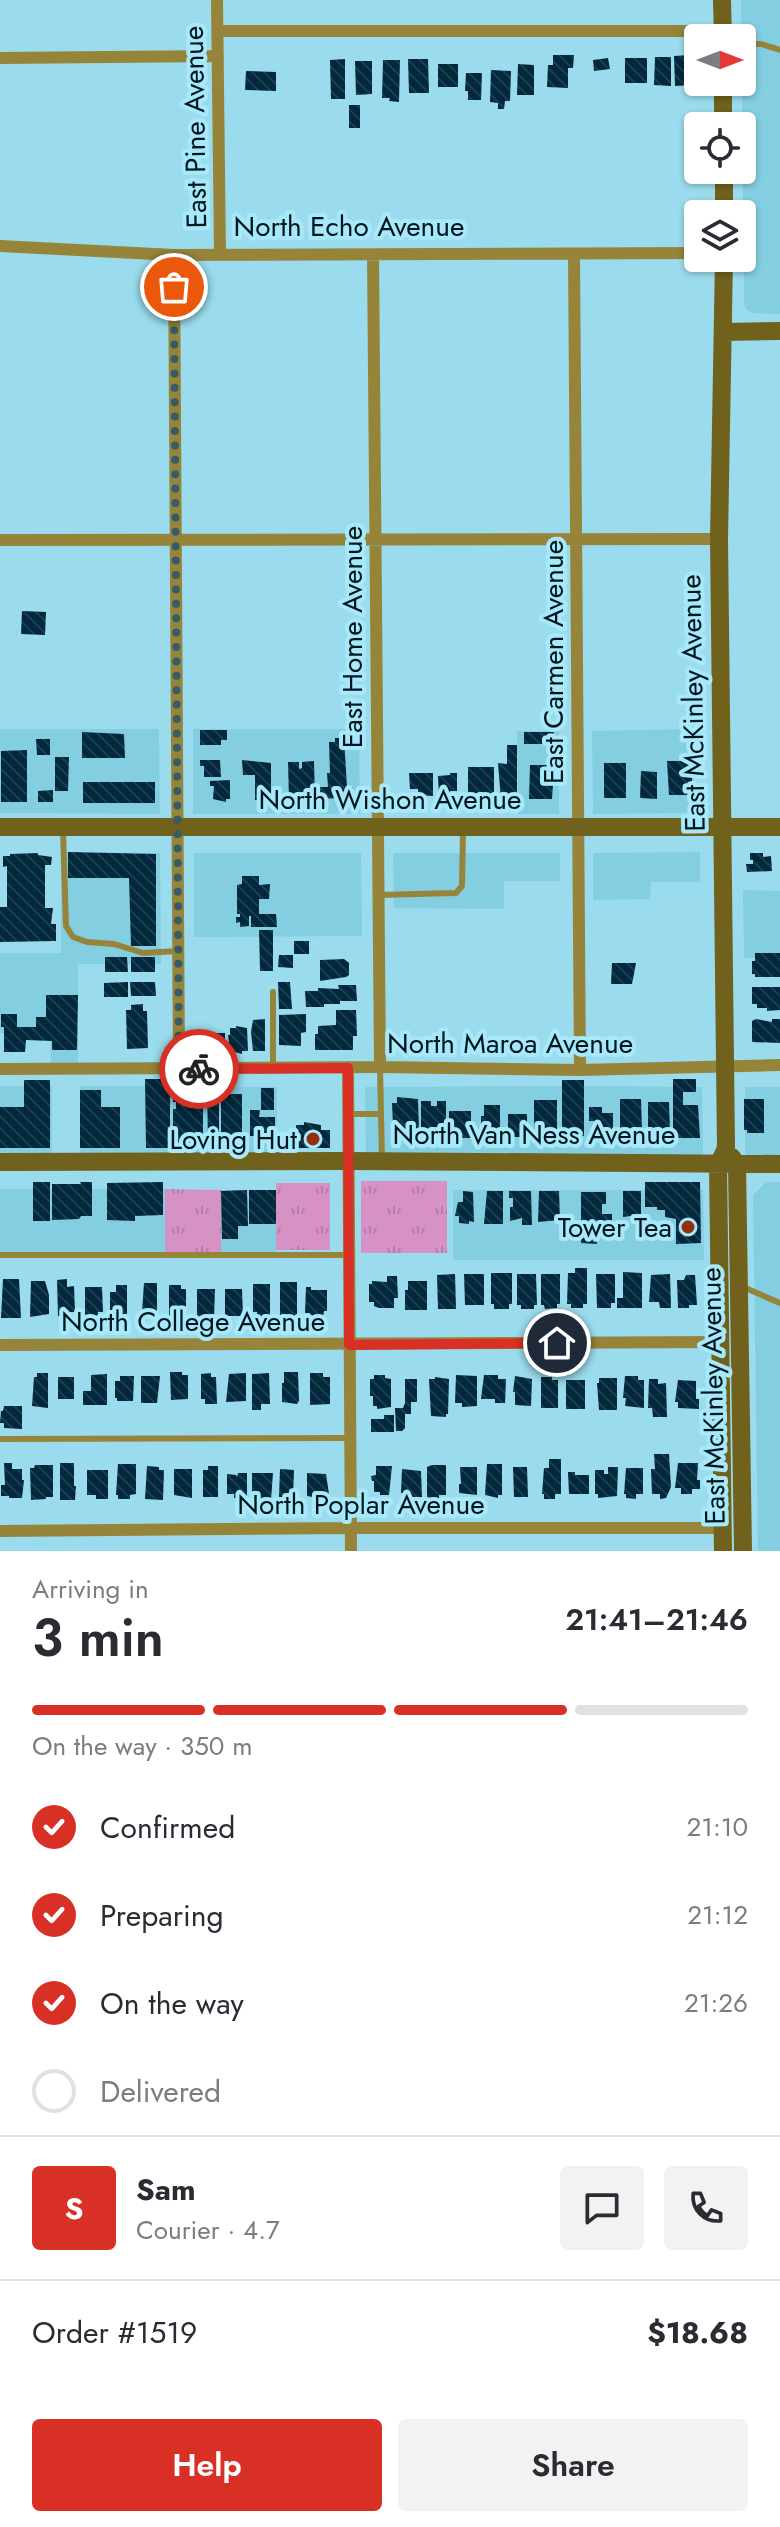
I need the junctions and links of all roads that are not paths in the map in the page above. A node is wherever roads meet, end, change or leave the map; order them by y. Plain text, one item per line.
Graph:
1 (217, 0) edge
2 (722, 0) edge
3 (723, 24) edge
4 (218, 31) junction
5 (684, 35) edge
6 (756, 44) edge
7 (780, 50) edge
8 (218, 56) junction
9 (0, 58) edge
10 (0, 246) edge
11 (684, 253) edge
12 (220, 254) junction
13 (574, 254) junction
14 (174, 255) junction
15 (373, 255) junction
16 (724, 272) edge
17 (780, 331) edge
18 (724, 332) junction
19 (376, 538) junction
20 (576, 538) junction
21 (719, 539) junction
22 (0, 540) edge
23 (174, 540) junction
24 (578, 825) junction
25 (0, 827) edge
26 (63, 827) junction
27 (463, 827) junction
28 (723, 827) junction
29 (780, 827) edge
30 (177, 828) junction
31 (377, 828) junction
32 (377, 895) junction
33 (178, 951) junction
34 (273, 992) dead end
35 (725, 1065) junction
36 (780, 1065) edge
37 (380, 1067) junction
38 (348, 1068) junction
39 (0, 1069) edge
40 (179, 1069) junction
41 (273, 1069) junction
42 (580, 1070) junction
43 (348, 1114) junction
44 (381, 1114) junction
45 (727, 1159) junction
46 (348, 1161) junction
47 (382, 1161) junction
48 (0, 1162) edge
49 (780, 1164) edge
50 (0, 1255) edge
51 (348, 1255) junction
52 (739, 1285) junction
53 (779, 1302) edge
54 (721, 1342) junction
55 (0, 1345) edge
56 (349, 1345) junction
57 (350, 1438) junction
58 (0, 1439) edge
59 (351, 1528) junction
60 (723, 1528) junction
61 (0, 1531) edge
62 (742, 1549) edge
63 (351, 1551) edge
64 (723, 1551) edge

1 - 4 street, East Pine Avenue
2 - 3 main road
4 - 5 street
4 - 8 street, East Pine Avenue
6 - 7 lane
8 - 9 street
8 - 12 street, East Pine Avenue
10 - 14 street, North Echo Avenue
11 - 13 street, North Echo Avenue
12 - 14 street, North Echo Avenue
12 - 15 street, North Echo Avenue
13 - 15 street, North Echo Avenue
13 - 20 street, East Carmen Avenue
14 - 23 street, East Pine Avenue
15 - 19 street, East Home Avenue
16 - 18 main road, East McKinley Avenue
17 - 18 main road
18 - 21 main road, East McKinley Avenue
19 - 20 street
19 - 23 street
19 - 31 street, East Home Avenue
20 - 21 street
20 - 24 street, East Carmen Avenue
21 - 28 main road, East McKinley Avenue
22 - 23 street
23 - 30 street, East Pine Avenue
24 - 27 main road, North Wishon Avenue
24 - 28 main road, North Wishon Avenue
24 - 42 street, East Carmen Avenue
25 - 26 main road, North Wishon Avenue
26 - 30 main road, North Wishon Avenue
26 - 33 lane
27 - 31 main road, North Wishon Avenue
27 - 32 lane
28 - 29 main road, North Wishon Avenue
28 - 35 main road, East McKinley Avenue
30 - 31 main road, North Wishon Avenue
30 - 33 street, East Pine Avenue
31 - 32 street, East Home Avenue
32 - 37 street, East Home Avenue
33 - 40 street, East Pine Avenue
34 - 41 lane
35 - 36 street, North Maroa Avenue
35 - 42 street, North Maroa Avenue
35 - 45 main road, East McKinley Avenue
37 - 38 street, North Maroa Avenue
37 - 42 street, North Maroa Avenue
37 - 44 lane
38 - 41 street, North Maroa Avenue
38 - 43 street
39 - 40 street, North Maroa Avenue
40 - 41 street, North Maroa Avenue
43 - 44 lane
43 - 46 street
44 - 47 lane
45 - 47 main road, North Van Ness Avenue
45 - 49 main road, North Van Ness Avenue
45 - 52 main road, East McKinley Avenue
45 - 54 main road, East McKinley Avenue
46 - 47 main road, North Van Ness Avenue
46 - 48 main road, North Van Ness Avenue
46 - 51 street
50 - 51 lane
51 - 56 street
52 - 53 lane
52 - 62 main road, East McKinley Avenue
54 - 56 street, North College Avenue
54 - 60 main road, East McKinley Avenue
55 - 56 street, North College Avenue
56 - 57 street
57 - 58 lane
57 - 59 street
59 - 60 street, North Poplar Avenue
59 - 61 street, North Poplar Avenue
59 - 63 street
60 - 62 main road
60 - 64 main road, East McKinley Avenue

